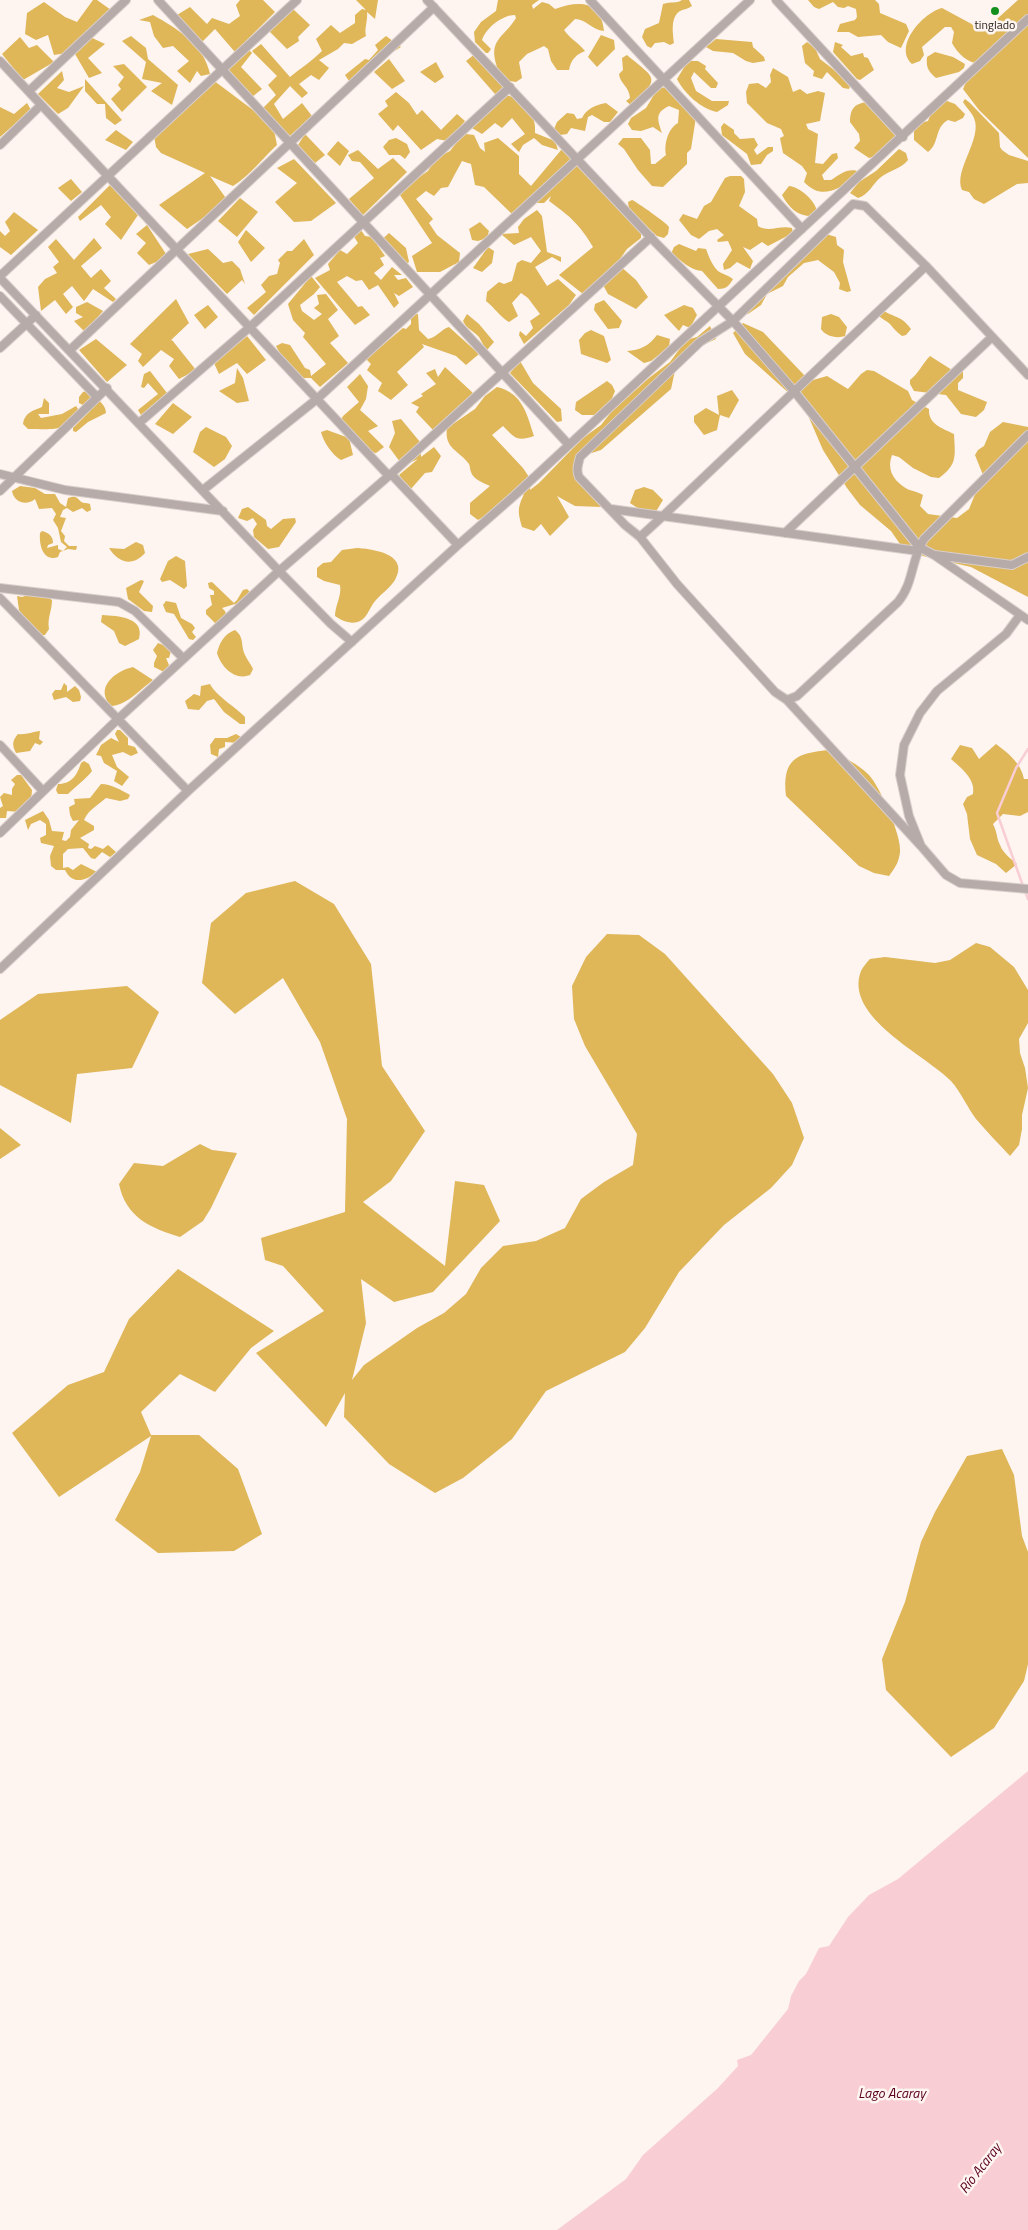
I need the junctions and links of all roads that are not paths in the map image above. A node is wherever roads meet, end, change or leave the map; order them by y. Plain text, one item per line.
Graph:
1 (126, 0) edge
2 (158, 0) edge
3 (297, 0) edge
4 (427, 0) edge
5 (590, 0) edge
6 (750, 0) edge
7 (776, 0) edge
8 (434, 7) junction
9 (1028, 19) edge
10 (0, 61) edge
11 (222, 69) junction
12 (663, 80) junction
13 (510, 87) junction
14 (29, 91) junction
15 (41, 105) junction
16 (903, 137) junction
17 (290, 143) junction
18 (0, 145) edge
19 (578, 160) junction
20 (108, 176) junction
21 (363, 222) junction
22 (802, 229) junction
23 (650, 237) junction
24 (176, 249) junction
25 (926, 266) junction
26 (0, 277) edge
27 (430, 295) junction
28 (0, 296) edge
29 (718, 307) junction
30 (36, 315) junction
31 (733, 321) junction
32 (26, 324) junction
33 (250, 327) junction
34 (992, 337) junction
35 (0, 348) edge
36 (70, 350) junction
37 (502, 372) junction
38 (1028, 374) edge
39 (107, 388) junction
40 (794, 391) junction
41 (97, 398) junction
42 (317, 399) junction
43 (139, 423) junction
44 (1028, 435) edge
45 (569, 445) junction
46 (856, 467) junction
47 (0, 474) edge
48 (390, 475) junction
49 (13, 478) junction
50 (203, 490) junction
51 (0, 491) edge
52 (611, 509) junction
53 (223, 511) junction
54 (663, 516) junction
55 (785, 533) junction
56 (640, 536) junction
57 (458, 545) junction
58 (918, 549) junction
59 (934, 555) junction
60 (1028, 557) edge
61 (279, 571) junction
62 (0, 588) edge
63 (0, 598) edge
64 (1020, 615) junction
65 (1028, 620) edge
66 (352, 642) junction
67 (184, 658) junction
68 (787, 700) junction
69 (118, 719) junction
70 (0, 745) edge
71 (42, 790) junction
72 (188, 791) junction
73 (0, 833) edge
74 (921, 846) junction
75 (1024, 889) edge
76 (0, 969) edge

1 - 14 street
2 - 11 street
3 - 11 street
4 - 8 street
5 - 12 street
6 - 12 street
7 - 16 street
8 - 13 street
8 - 17 street
9 - 16 street
10 - 14 street
11 - 17 street
11 - 20 street
12 - 19 street
12 - 22 street
13 - 19 street
13 - 21 street
14 - 15 street
15 - 18 street
15 - 20 street
16 - 22 street
17 - 21 street
17 - 24 street
19 - 23 street
19 - 27 street
20 - 24 street
20 - 26 street
21 - 27 street
21 - 33 street
22 - 29 street
23 - 29 street
23 - 37 street
24 - 33 street
24 - 36 street
25 - 31 street
25 - 34 street
25 - 40 street
26 - 30 street
27 - 37 street
27 - 42 street
28 - 32 street
29 - 31 street
29 - 45 street
30 - 32 street
30 - 36 street
31 - 40 street
31 - 52 street
32 - 35 street
32 - 41 street
33 - 42 street
33 - 43 street
34 - 38 street
34 - 46 street
36 - 39 street
37 - 45 street
37 - 48 street
39 - 41 street
39 - 43 street
40 - 46 street
40 - 54 street
41 - 49 street
42 - 48 street
42 - 50 street
43 - 50 street
44 - 58 street
45 - 57 street
46 - 55 street
46 - 58 street
47 - 49 street
48 - 57 street
48 - 61 street
49 - 51 street
49 - 53 street
50 - 53 street
52 - 54 street
52 - 56 street
53 - 61 street
54 - 55 street
54 - 56 street
55 - 58 street
56 - 68 street
57 - 66 street
58 - 59 street
58 - 68 street
59 - 60 street
59 - 64 street
61 - 66 street
61 - 67 street
62 - 67 street
63 - 69 street
64 - 65 street
64 - 74 street
66 - 72 street
67 - 69 street
68 - 74 street
69 - 71 street
69 - 72 street
70 - 71 street
71 - 73 street
72 - 76 street
74 - 75 street

